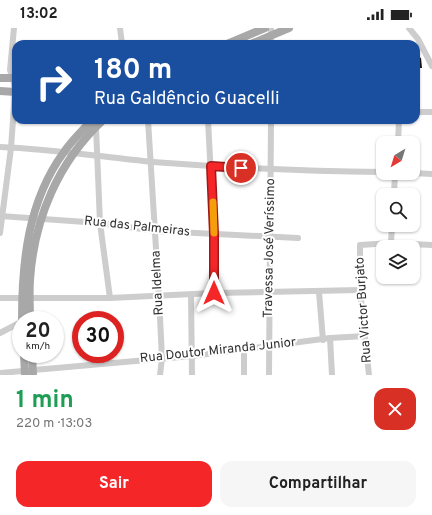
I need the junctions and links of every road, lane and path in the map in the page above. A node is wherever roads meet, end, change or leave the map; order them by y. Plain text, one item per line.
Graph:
1 (14, 28) edge
2 (120, 28) edge
3 (265, 28) edge
4 (289, 28) edge
5 (409, 28) edge
6 (271, 36) edge
7 (13, 40) edge
8 (122, 40) edge
9 (236, 40) edge
10 (261, 40) edge
11 (419, 40) edge
12 (420, 43) edge
13 (12, 49) edge
14 (432, 66) edge
15 (12, 74) edge
16 (0, 78) edge
17 (12, 78) edge
18 (0, 91) edge
19 (12, 92) edge
20 (420, 112) edge
21 (432, 112) edge
22 (13, 124) edge
23 (93, 124) edge
24 (93, 124) edge
25 (94, 124) edge
26 (148, 124) edge
27 (208, 124) edge
28 (271, 124) edge
29 (399, 124) edge
30 (398, 136) edge
31 (0, 147) edge
32 (11, 148) junction
33 (64, 151) junction
34 (75, 152) junction
35 (98, 155) junction
36 (151, 162) junction
37 (211, 166) junction
38 (270, 170) junction
39 (376, 172) edge
40 (420, 173) edge
41 (432, 174) edge
42 (1, 216) edge
43 (32, 218) junction
44 (41, 219) junction
45 (100, 223) junction
46 (156, 231) junction
47 (0, 233) edge
48 (214, 234) junction
49 (271, 238) junction
50 (298, 238) dead end
51 (376, 244) edge
52 (420, 244) edge
53 (432, 245) edge
54 (360, 290) junction
55 (269, 292) junction
56 (319, 292) junction
57 (214, 293) junction
58 (191, 295) junction
59 (159, 296) junction
60 (26, 297) junction
61 (0, 298) edge
62 (110, 298) junction
63 (24, 311) edge
64 (28, 311) edge
65 (12, 326) edge
66 (0, 333) edge
67 (365, 336) junction
68 (330, 338) junction
69 (323, 340) junction
70 (269, 345) junction
71 (244, 350) junction
72 (192, 356) junction
73 (162, 358) junction
74 (29, 372) edge
75 (0, 373) edge
76 (160, 375) edge
77 (192, 375) edge
78 (244, 375) edge
79 (269, 375) edge
80 (332, 375) edge
81 (369, 375) edge

1 - 7 street
2 - 8 street
3 - 9 main road
4 - 6 main road
5 - 11 street
6 - 10 main road
12 - 14 street
13 - 15 street
16 - 17 main road
18 - 19 main road
20 - 21 street
22 - 32 street
23 - 33 main road
24 - 34 main road
25 - 35 street
26 - 36 street, Rua Idelma
27 - 37 street
28 - 38 street, Travessa José Veríssimo
29 - 30 street
31 - 32 street
32 - 33 street
32 - 42 street
33 - 34 street
33 - 43 main road
34 - 35 street
34 - 44 main road
35 - 36 street
35 - 45 street
36 - 37 street
36 - 46 street, Rua Idelma
37 - 38 street
37 - 48 street
38 - 39 street
38 - 49 street, Travessa José Veríssimo
40 - 41 street
42 - 43 street, Rua das Palmeiras
42 - 47 street
43 - 44 street, Rua das Palmeiras
43 - 60 main road
44 - 45 street, Rua das Palmeiras
44 - 60 main road
45 - 46 street, Rua das Palmeiras
45 - 62 street
46 - 48 street, Rua das Palmeiras
46 - 59 street, Rua Idelma
48 - 49 street, Rua das Palmeiras
48 - 57 street
49 - 50 street, Rua das Palmeiras
49 - 55 street, Travessa José Veríssimo
51 - 54 street, Rua Victor Burjato
52 - 53 street
54 - 56 street
54 - 67 street, Rua Victor Burjato
55 - 56 street
55 - 57 street
55 - 70 street, Travessa José Veríssimo
56 - 69 street
57 - 58 street
58 - 59 street
58 - 72 street
59 - 62 street
59 - 73 street, Rua Idelma
60 - 61 street
60 - 62 street
60 - 63 main road
60 - 64 main road
65 - 66 street
67 - 68 street, Rua Doutor Miranda Junior
67 - 81 street, Rua Victor Burjato
68 - 69 street, Rua Doutor Miranda Junior
68 - 80 street
69 - 70 street, Rua Doutor Miranda Junior
70 - 71 street, Rua Doutor Miranda Junior
70 - 79 street, Travessa José Veríssimo
71 - 72 street, Rua Doutor Miranda Junior
71 - 78 street
72 - 73 street, Rua Doutor Miranda Junior
72 - 77 street
73 - 74 street, Rua Doutor Miranda Junior
73 - 76 street, Rua Idelma
74 - 75 street, Rua Doutor Miranda Junior

